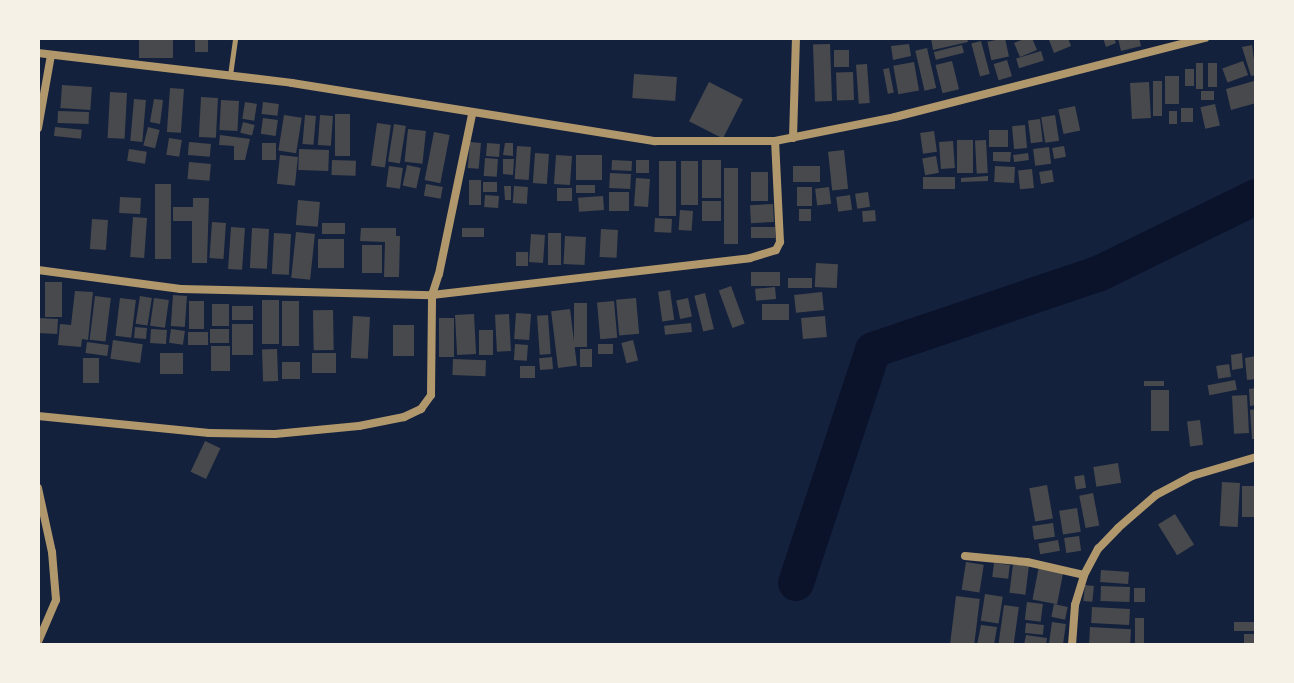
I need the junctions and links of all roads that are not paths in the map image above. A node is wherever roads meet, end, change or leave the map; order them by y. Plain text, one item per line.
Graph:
1 (235, 38) edge
2 (796, 38) edge
3 (1205, 38) edge
4 (38, 53) edge
5 (51, 55) junction
6 (230, 75) junction
7 (472, 114) junction
8 (38, 128) edge
9 (793, 138) junction
10 (775, 141) junction
11 (38, 270) edge
12 (432, 295) junction
13 (38, 416) edge
14 (1256, 457) edge
15 (38, 488) edge
16 (965, 556) dead end
17 (1084, 575) junction
18 (38, 642) edge
19 (1072, 645) edge

1 - 6 lane
2 - 9 street
3 - 9 street
4 - 5 street
5 - 6 street
5 - 8 street
6 - 7 street
7 - 10 street
7 - 12 street
9 - 10 street
10 - 12 street
11 - 12 street
12 - 13 street
14 - 17 street
15 - 18 street
16 - 17 street
17 - 19 street

